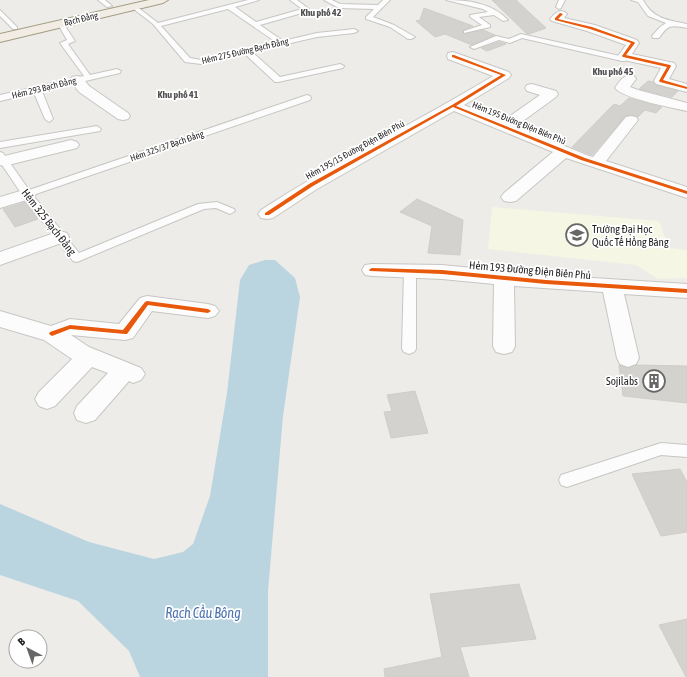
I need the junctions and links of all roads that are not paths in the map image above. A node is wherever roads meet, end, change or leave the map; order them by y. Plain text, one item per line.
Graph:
1 (161, 0) edge
2 (256, 0) edge
3 (293, 0) edge
4 (327, 0) edge
5 (352, 0) edge
6 (387, 0) edge
7 (449, 0) edge
8 (562, 0) edge
9 (634, 0) edge
10 (640, 0) edge
11 (105, 3) edge
12 (134, 4) edge
13 (339, 6) junction
14 (230, 7) junction
15 (379, 7) junction
16 (560, 11) joint
17 (0, 12) edge
18 (495, 13) junction
19 (505, 20) dead end
20 (672, 23) junction
21 (61, 24) junction
22 (256, 24) junction
23 (157, 25) junction
24 (687, 26) edge
25 (15, 28) junction
26 (0, 31) edge
27 (354, 31) dead end
28 (466, 32) dead end
29 (656, 36) dead end
30 (411, 37) dead end
31 (0, 38) edge
32 (281, 43) junction
33 (474, 47) dead end
34 (246, 51) junction
35 (453, 56) dead end
36 (624, 56) junction
37 (340, 66) dead end
38 (117, 71) dead end
39 (82, 78) junction
40 (629, 80) dead end
41 (532, 88) dead end
42 (687, 88) edge
43 (37, 89) junction
44 (0, 98) edge
45 (307, 98) dead end
46 (452, 106) junction
47 (687, 107) edge
48 (123, 116) dead end
49 (49, 119) dead end
50 (631, 120) dead end
51 (505, 127) junction
52 (97, 130) dead end
53 (0, 145) edge
54 (71, 146) dead end
55 (564, 151) junction
56 (2, 158) edge
57 (596, 163) junction
58 (687, 193) edge
59 (27, 194) junction
60 (510, 197) dead end
61 (0, 203) edge
62 (230, 211) dead end
63 (268, 214) dead end
64 (60, 237) junction
65 (0, 259) edge
66 (372, 270) dead end
67 (410, 271) junction
68 (504, 278) junction
69 (612, 286) junction
70 (687, 291) edge
71 (208, 311) dead end
72 (0, 319) edge
73 (52, 334) junction
74 (504, 346) dead end
75 (409, 349) dead end
76 (89, 356) junction
77 (628, 358) dead end
78 (47, 399) dead end
79 (86, 413) dead end
80 (687, 452) edge
81 (567, 480) dead end

1 - 12 main road, Bạch Đằng
2 - 14 lane
3 - 22 lane
4 - 13 lane
5 - 13 lane
6 - 15 lane
7 - 18 lane
8 - 16 lane
9 - 10 lane
10 - 20 lane
11 - 12 main road, Bạch Đằng
11 - 25 main road, Bạch Đằng
12 - 21 main road, Bạch Đằng
12 - 23 lane, Hẻm 275 Đường Bạch Đằng
13 - 15 lane
14 - 22 lane
14 - 23 lane
15 - 30 lane
16 - 36 street
17 - 25 lane
18 - 19 lane
18 - 28 lane
20 - 24 lane
20 - 29 lane
21 - 31 main road, Bạch Đằng
21 - 39 lane, Hẻm 293 Bạch Đằng
22 - 32 lane
23 - 34 lane, Hẻm 275 Đường Bạch Đằng
25 - 26 main road, Bạch Đằng
27 - 32 lane, Hẻm 275 Đường Bạch Đằng
32 - 34 lane, Hẻm 275 Đường Bạch Đằng
33 - 36 lane
34 - 37 lane
35 - 46 street, Hẻm 195 Đường Điện Biên Phủ
36 - 42 street
38 - 39 lane, Hẻm 293 Bạch Đằng
39 - 43 lane, Hẻm 293 Bạch Đằng
39 - 48 street
40 - 47 street
41 - 51 street
43 - 44 lane, Hẻm 293 Bạch Đằng
43 - 49 lane
45 - 59 lane, Hẻm 325/37 Bạch Đằng
46 - 51 street, Hẻm 195 Đường Điện Biên Phủ
46 - 63 street, Hẻm 195/15 Đường Điện Biên Phủ
50 - 57 street
51 - 55 street, Hẻm 195 Đường Điện Biên Phủ
52 - 53 lane
54 - 56 street
55 - 57 street, Hẻm 195 Đường Điện Biên Phủ
55 - 60 street
56 - 59 lane, Hẻm 325 Bạch Đằng
57 - 58 street, Hẻm 195 Đường Điện Biên Phủ
59 - 61 street
59 - 64 lane, Hẻm 325 Bạch Đằng
62 - 64 lane, Hẻm 325 Bạch Đằng
64 - 65 street
66 - 67 street, Hẻm 193 Đường Điện Biên Phủ
67 - 68 street, Hẻm 193 Đường Điện Biên Phủ
67 - 75 lane
68 - 69 street, Hẻm 193 Đường Điện Biên Phủ
68 - 74 street
69 - 70 street, Hẻm 193 Đường Điện Biên Phủ
69 - 77 street
71 - 73 street
72 - 73 street
73 - 76 street
76 - 78 street
76 - 79 street
80 - 81 lane

